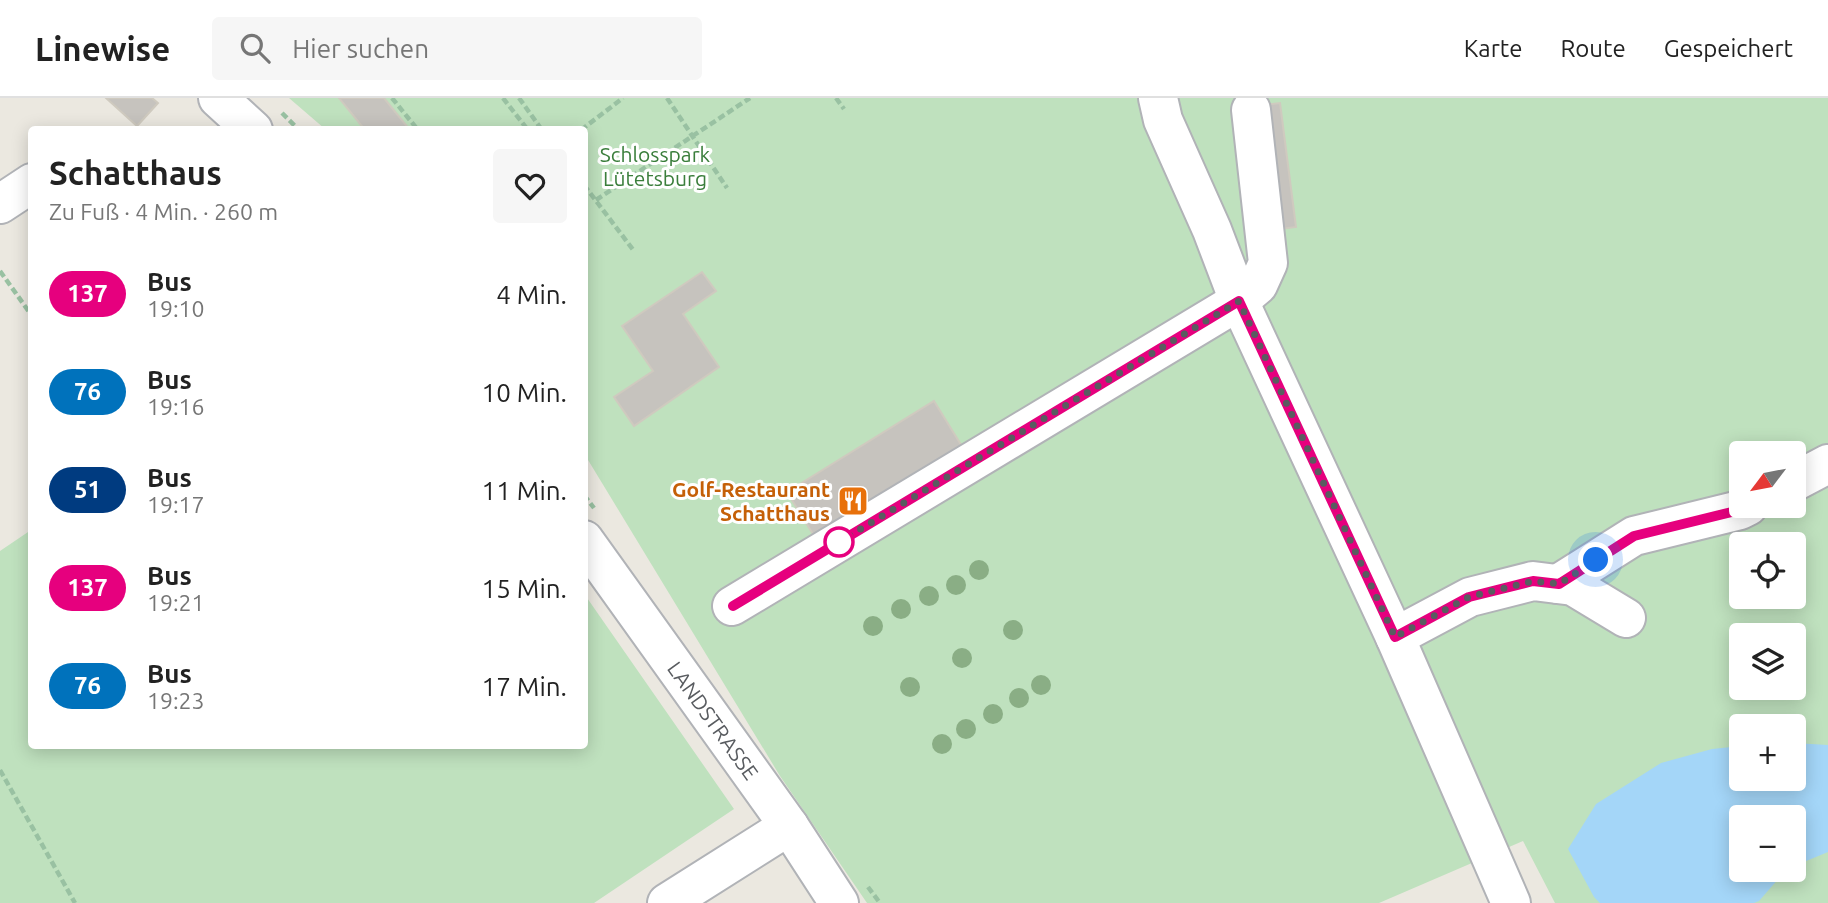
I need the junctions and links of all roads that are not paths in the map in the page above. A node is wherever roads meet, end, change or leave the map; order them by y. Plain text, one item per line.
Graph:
1 (218, 98) edge
2 (1158, 98) edge
3 (1251, 110) dead end
4 (249, 126) edge
5 (28, 186) edge
6 (0, 204) edge
7 (1239, 301) junction
8 (1828, 464) edge
9 (1806, 476) edge
10 (1729, 513) edge
11 (588, 546) edge
12 (1559, 584) junction
13 (733, 606) dead end
14 (1626, 618) dead end
15 (1395, 637) junction
16 (789, 826) junction
17 (667, 903) edge
18 (839, 903) edge
19 (1511, 903) edge

1 - 4 street
2 - 7 street
3 - 7 street
5 - 6 street
7 - 13 street
7 - 15 street
8 - 9 street
10 - 12 street
11 - 16 street, LANDSTRASSE
12 - 14 street
12 - 15 street
15 - 19 street
16 - 17 street
16 - 18 street, LANDSTRASSE

